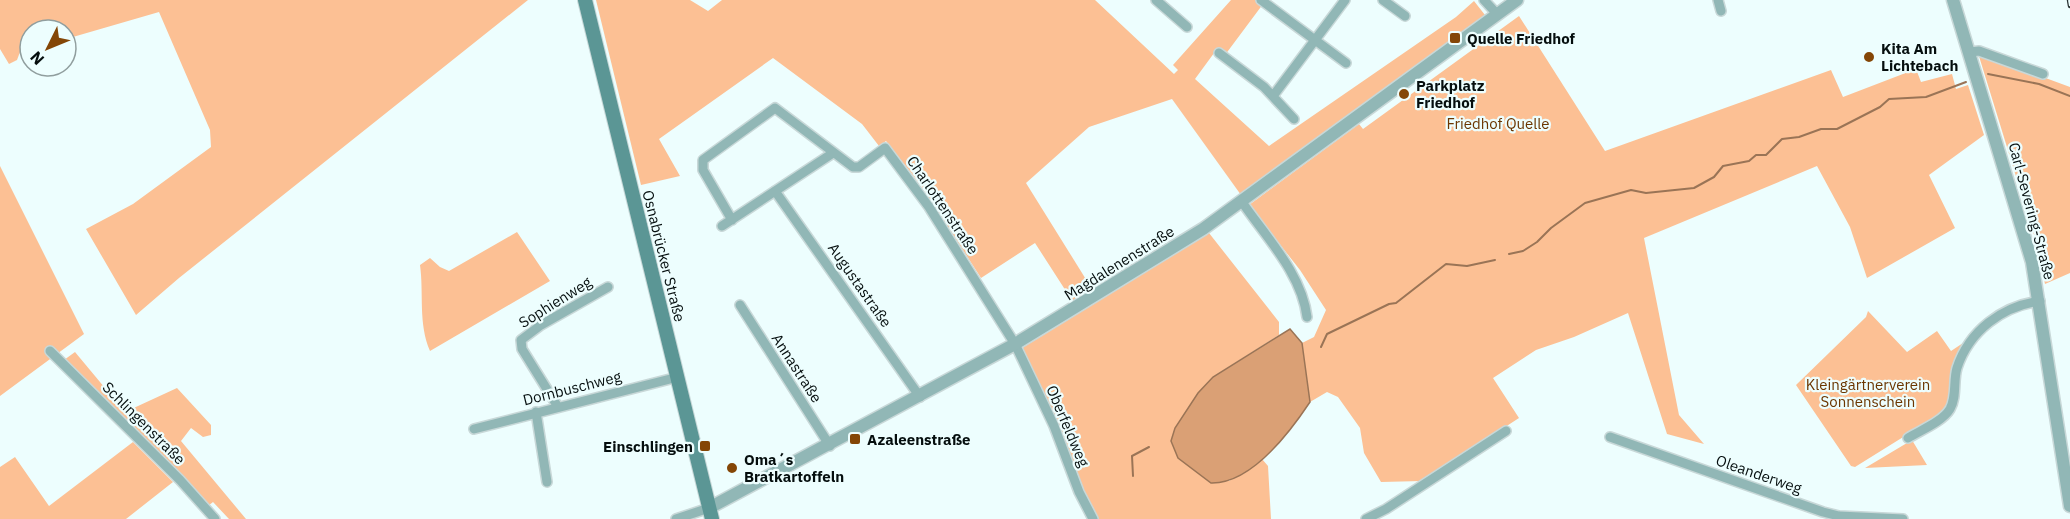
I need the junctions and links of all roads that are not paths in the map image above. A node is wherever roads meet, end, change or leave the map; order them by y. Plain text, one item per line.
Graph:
1 (585, 0) edge
2 (1156, 0) edge
3 (1261, 0) edge
4 (1345, 0) edge
5 (1383, 0) edge
6 (1484, 0) edge
7 (1517, 0) edge
8 (1718, 0) edge
9 (1953, 0) edge
10 (1722, 10) dead end
11 (1497, 14) junction
12 (1405, 16) dead end
13 (1187, 27) dead end
14 (1316, 39) junction
15 (1970, 52) junction
16 (1219, 53) dead end
17 (1346, 63) dead end
18 (2043, 74) dead end
19 (1273, 96) junction
20 (1294, 119) dead end
21 (833, 153) junction
22 (775, 191) junction
23 (1242, 202) junction
24 (732, 220) junction
25 (722, 226) dead end
26 (608, 288) dead end
27 (2040, 301) junction
28 (740, 305) dead end
29 (1307, 317) dead end
30 (1015, 344) junction
31 (50, 351) dead end
32 (678, 377) junction
33 (920, 397) junction
34 (558, 406) junction
35 (536, 412) junction
36 (474, 429) dead end
37 (1506, 431) dead end
38 (1610, 437) dead end
39 (1908, 438) dead end
40 (830, 446) junction
41 (547, 482) dead end
42 (2070, 506) edge
43 (711, 514) edge
44 (215, 519) edge
45 (676, 519) edge
46 (1093, 519) edge
47 (1366, 519) edge
48 (1903, 519) edge

1 - 32 main road, Osnabrücker Straße
2 - 13 street
3 - 14 street
4 - 14 street
5 - 12 street
6 - 11 street
7 - 11 street, Magdalenenstraße
8 - 10 street
9 - 15 street, Carl-Severing-Straße
11 - 23 street, Magdalenenstraße
14 - 17 street
14 - 19 street
15 - 18 street
15 - 27 street, Carl-Severing-Straße
16 - 19 street
19 - 20 street
21 - 22 street
21 - 24 street, Charlottenstraße
21 - 30 street, Charlottenstraße
22 - 24 street
22 - 33 street, Augustastraße
23 - 29 street
23 - 30 street, Magdalenenstraße
24 - 25 street
26 - 34 street, Sophienweg
27 - 39 street
27 - 42 street, Carl-Severing-Straße
28 - 40 street, Annastraße
30 - 33 street, Magdalenenstraße
30 - 46 street, Oberfeldweg
31 - 44 street, Schlingenstraße
32 - 34 street, Dornbuschweg
32 - 43 main road, Osnabrücker Straße
33 - 40 street, Magdalenenstraße
34 - 35 street, Dornbuschweg
35 - 36 street, Dornbuschweg
35 - 41 street
37 - 47 street
38 - 48 street, Oleanderweg
40 - 43 street, Magdalenenstraße
43 - 45 street

